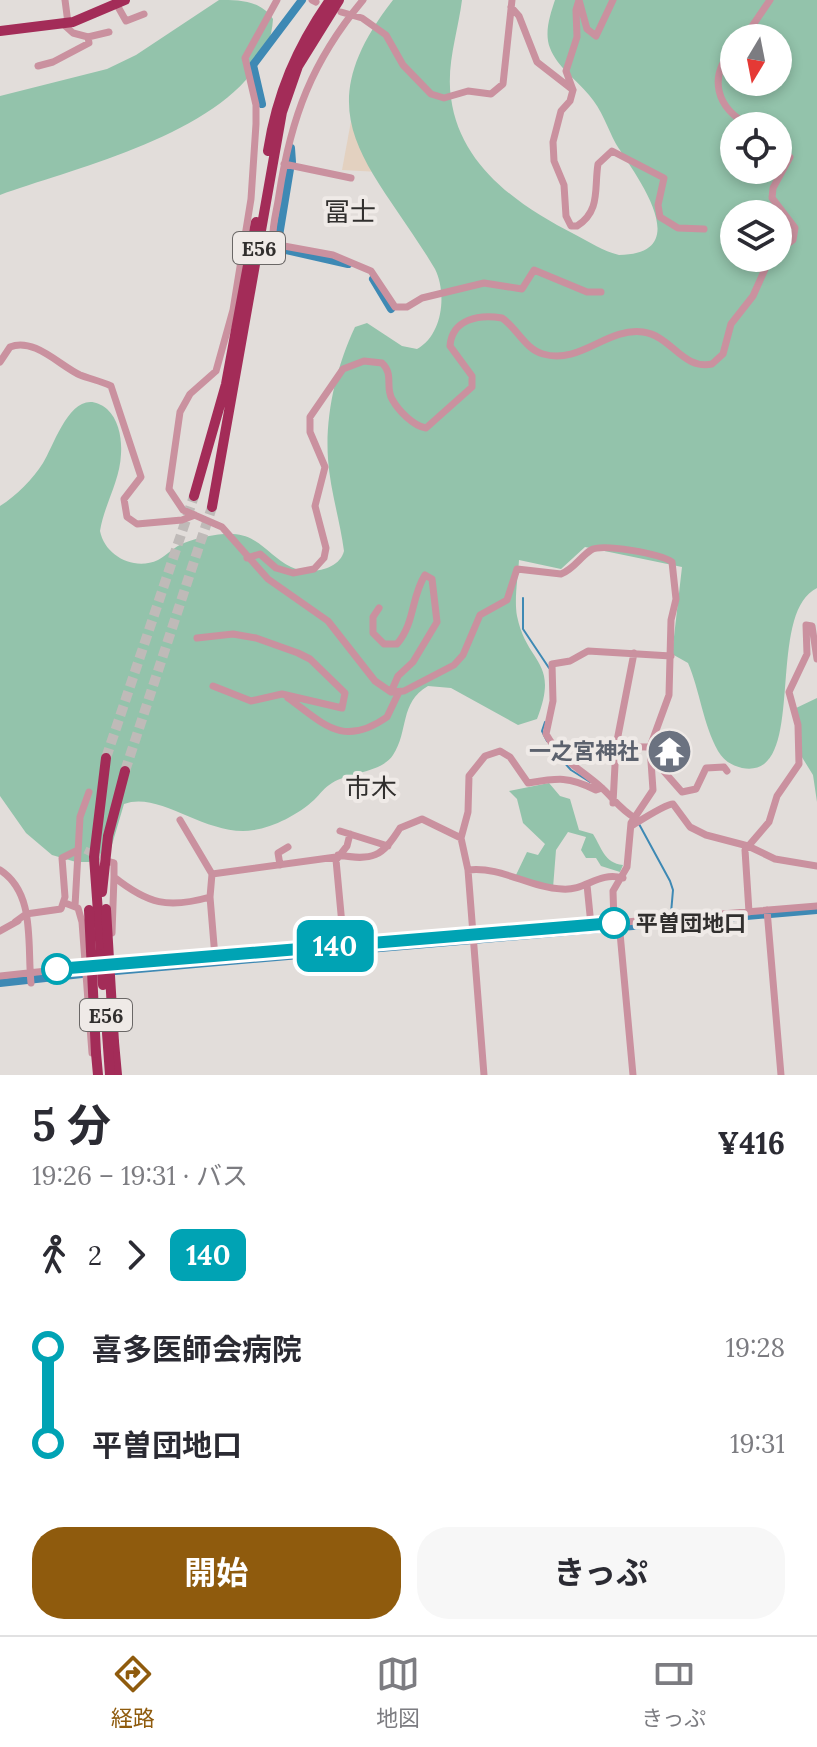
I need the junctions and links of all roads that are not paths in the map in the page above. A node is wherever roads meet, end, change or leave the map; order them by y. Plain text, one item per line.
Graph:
1 (65, 0) edge
2 (277, 0) edge
3 (321, 0) edge
4 (342, 0) edge
5 (363, 0) edge
6 (613, 0) edge
7 (770, 0) edge
8 (121, 2) edge
9 (511, 3) edge
10 (341, 12) dead end
11 (144, 14) dead end
12 (351, 15) junction
13 (65, 24) junction
14 (754, 24) edge
15 (0, 31) edge
16 (109, 32) dead end
17 (88, 37) junction
18 (720, 64) edge
19 (38, 66) dead end
20 (573, 90) junction
21 (720, 92) edge
22 (256, 124) junction
23 (261, 132) dead end
24 (284, 164) junction
25 (351, 178) dead end
26 (704, 229) dead end
27 (764, 272) edge
28 (601, 292) dead end
29 (0, 362) edge
30 (194, 496) tunnel mouth
31 (212, 507) tunnel mouth
32 (195, 515) junction
33 (247, 558) junction
34 (379, 608) dead end
35 (197, 638) dead end
36 (634, 653) junction
37 (671, 656) junction
38 (817, 659) edge
39 (213, 686) dead end
40 (395, 692) junction
41 (282, 694) junction
42 (553, 746) junction
43 (616, 746) junction
44 (650, 747) junction
45 (106, 758) tunnel mouth
46 (652, 763) junction
47 (125, 771) tunnel mouth
48 (727, 771) dead end
49 (600, 789) junction
50 (89, 792) dead end
51 (613, 803) junction
52 (180, 820) dead end
53 (634, 822) junction
54 (340, 831) dead end
55 (350, 834) junction
56 (461, 838) junction
57 (390, 846) junction
58 (748, 846) junction
59 (288, 847) dead end
60 (79, 849) junction
61 (337, 856) junction
62 (110, 862) dead end
63 (280, 865) junction
64 (817, 866) edge
65 (0, 870) edge
66 (468, 870) junction
67 (212, 874) junction
68 (114, 877) junction
69 (623, 878) junction
70 (587, 885) junction
71 (210, 897) junction
72 (65, 903) junction
73 (75, 906) junction
74 (817, 906) edge
75 (98, 910) junction
76 (749, 912) junction
77 (767, 913) junction
78 (22, 919) junction
79 (618, 924) junction
80 (591, 925) junction
81 (0, 931) edge
82 (472, 938) junction
83 (344, 946) junction
84 (215, 957) junction
85 (114, 964) junction
86 (83, 967) junction
87 (0, 976) edge
88 (31, 976) junction
89 (96, 1075) edge
90 (110, 1075) edge
91 (119, 1075) edge
92 (484, 1075) edge
93 (633, 1075) edge
94 (781, 1075) edge

1 - 13 street
2 - 22 street
3 - 30 highway, E56
4 - 31 highway, E56
5 - 12 street
6 - 20 street
7 - 14 street
8 - 11 street
8 - 13 highway
9 - 12 street
9 - 20 street
10 - 12 street
12 - 24 street
13 - 15 highway
13 - 17 street
16 - 17 street
17 - 19 street
18 - 21 street
20 - 26 street
22 - 23 street
22 - 32 street
24 - 25 street
24 - 28 street
27 - 33 street
29 - 32 street
32 - 33 street
33 - 40 street
34 - 40 street
35 - 41 street
36 - 37 street
36 - 42 street
36 - 43 street
37 - 40 street
37 - 44 street
38 - 58 street
39 - 41 street
40 - 41 street
42 - 43 street
42 - 49 street
43 - 44 street
43 - 51 street
44 - 46 street
45 - 75 highway
46 - 48 street
46 - 53 street
47 - 75 highway
49 - 51 street
49 - 56 street
50 - 60 street
51 - 53 street
52 - 67 street
53 - 58 street
53 - 69 street
54 - 55 street
55 - 57 street
55 - 61 street
56 - 57 street
56 - 66 street
57 - 61 street
58 - 64 street
58 - 76 street
59 - 63 street
60 - 72 street
60 - 73 street
61 - 63 street
61 - 83 street
62 - 68 street
63 - 67 street
65 - 78 street
66 - 70 street
66 - 82 street
67 - 71 street
68 - 71 street
68 - 85 street
69 - 70 street
69 - 79 street
70 - 80 street
71 - 84 street
72 - 73 street
72 - 78 street
73 - 86 street
74 - 77 street
75 - 89 highway, bridge
75 - 90 highway, E56, bridge
75 - 91 highway, bridge
76 - 77 street
76 - 79 street
77 - 94 street
78 - 81 street
78 - 88 street
79 - 80 street
79 - 93 street
80 - 82 street
82 - 83 street
82 - 92 street
83 - 84 street
84 - 85 street
85 - 86 street
85 - 91 street
86 - 88 street
86 - 89 street
87 - 88 street

